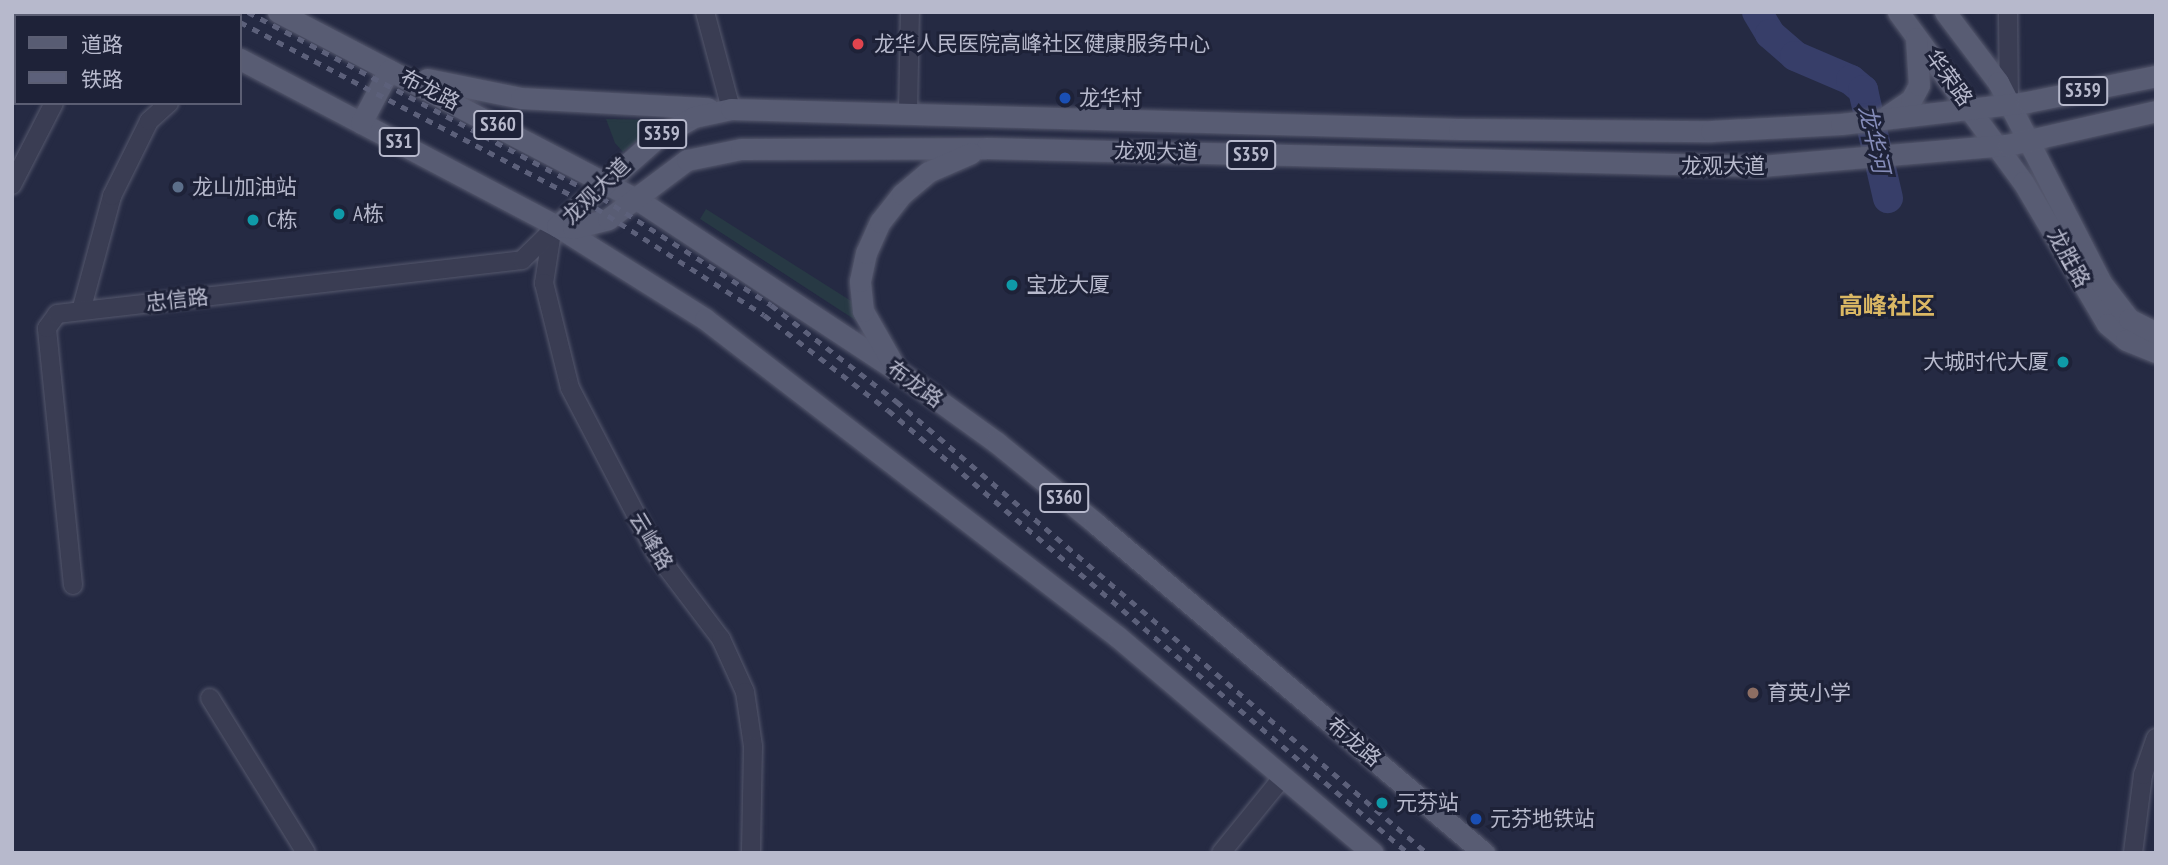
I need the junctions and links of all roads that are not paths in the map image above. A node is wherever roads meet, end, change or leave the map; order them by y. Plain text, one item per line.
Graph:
1 (278, 12) edge
2 (705, 12) edge
3 (910, 12) edge
4 (1898, 12) edge
5 (1945, 12) edge
6 (2008, 12) edge
7 (1912, 30) junction
8 (242, 60) edge
9 (390, 70) junction
10 (2156, 76) edge
11 (2009, 104) junction
12 (53, 105) edge
13 (167, 105) edge
14 (731, 109) junction
15 (1971, 109) junction
16 (2156, 111) edge
17 (908, 113) junction
18 (1899, 114) junction
19 (361, 123) junction
20 (2029, 141) junction
21 (1998, 146) junction
22 (986, 148) junction
23 (605, 182) junction
24 (12, 186) edge
25 (638, 200) junction
26 (557, 226) junction
27 (81, 311) junction
28 (2156, 333) edge
29 (2156, 352) edge
30 (896, 370) junction
31 (73, 585) dead end
32 (209, 698) dead end
33 (2156, 738) edge
34 (1282, 778) junction
35 (306, 853) edge
36 (751, 853) edge
37 (1221, 853) edge
38 (1373, 853) edge
39 (1484, 853) edge
40 (2133, 853) edge

1 - 9 main road, 布龙路
2 - 14 street
3 - 17 street
4 - 7 main road, 华荣路
5 - 11 main road, 华荣路
6 - 11 street
7 - 15 main road, 华荣路
7 - 18 main road
8 - 19 main road, S31
9 - 14 main road
9 - 19 main road
9 - 23 main road, 布龙路 / S360
10 - 11 main road, 龙观大道 / S359
11 - 15 main road, 龙观大道 / S359
11 - 20 main road, 华荣路
12 - 24 street
13 - 27 street
14 - 17 main road, 龙观大道 / S359
14 - 23 main road, 龙观大道 / S359
15 - 18 main road, 龙观大道 / S359
15 - 21 main road, 华荣路
16 - 20 main road, 龙观大道 / S359
17 - 18 main road, 龙观大道 / S359
19 - 26 main road, S31
20 - 21 main road, 龙观大道 / S359
20 - 28 main road, 龙胜路
21 - 22 main road, 龙观大道 / S359
21 - 29 main road, 龙胜路
22 - 25 main road, 龙观大道 / S359
22 - 30 main road
23 - 25 main road, 布龙路 / S360
23 - 26 main road, 龙观大道 / S359
25 - 26 main road, 龙观大道 / S359
25 - 30 main road, 布龙路 / S360
26 - 27 street, 忠信路
26 - 34 main road
26 - 36 street, 云峰路
27 - 31 street, 忠信路
30 - 39 main road, 布龙路 / S360
32 - 35 street
33 - 40 street
34 - 37 street
34 - 38 main road

